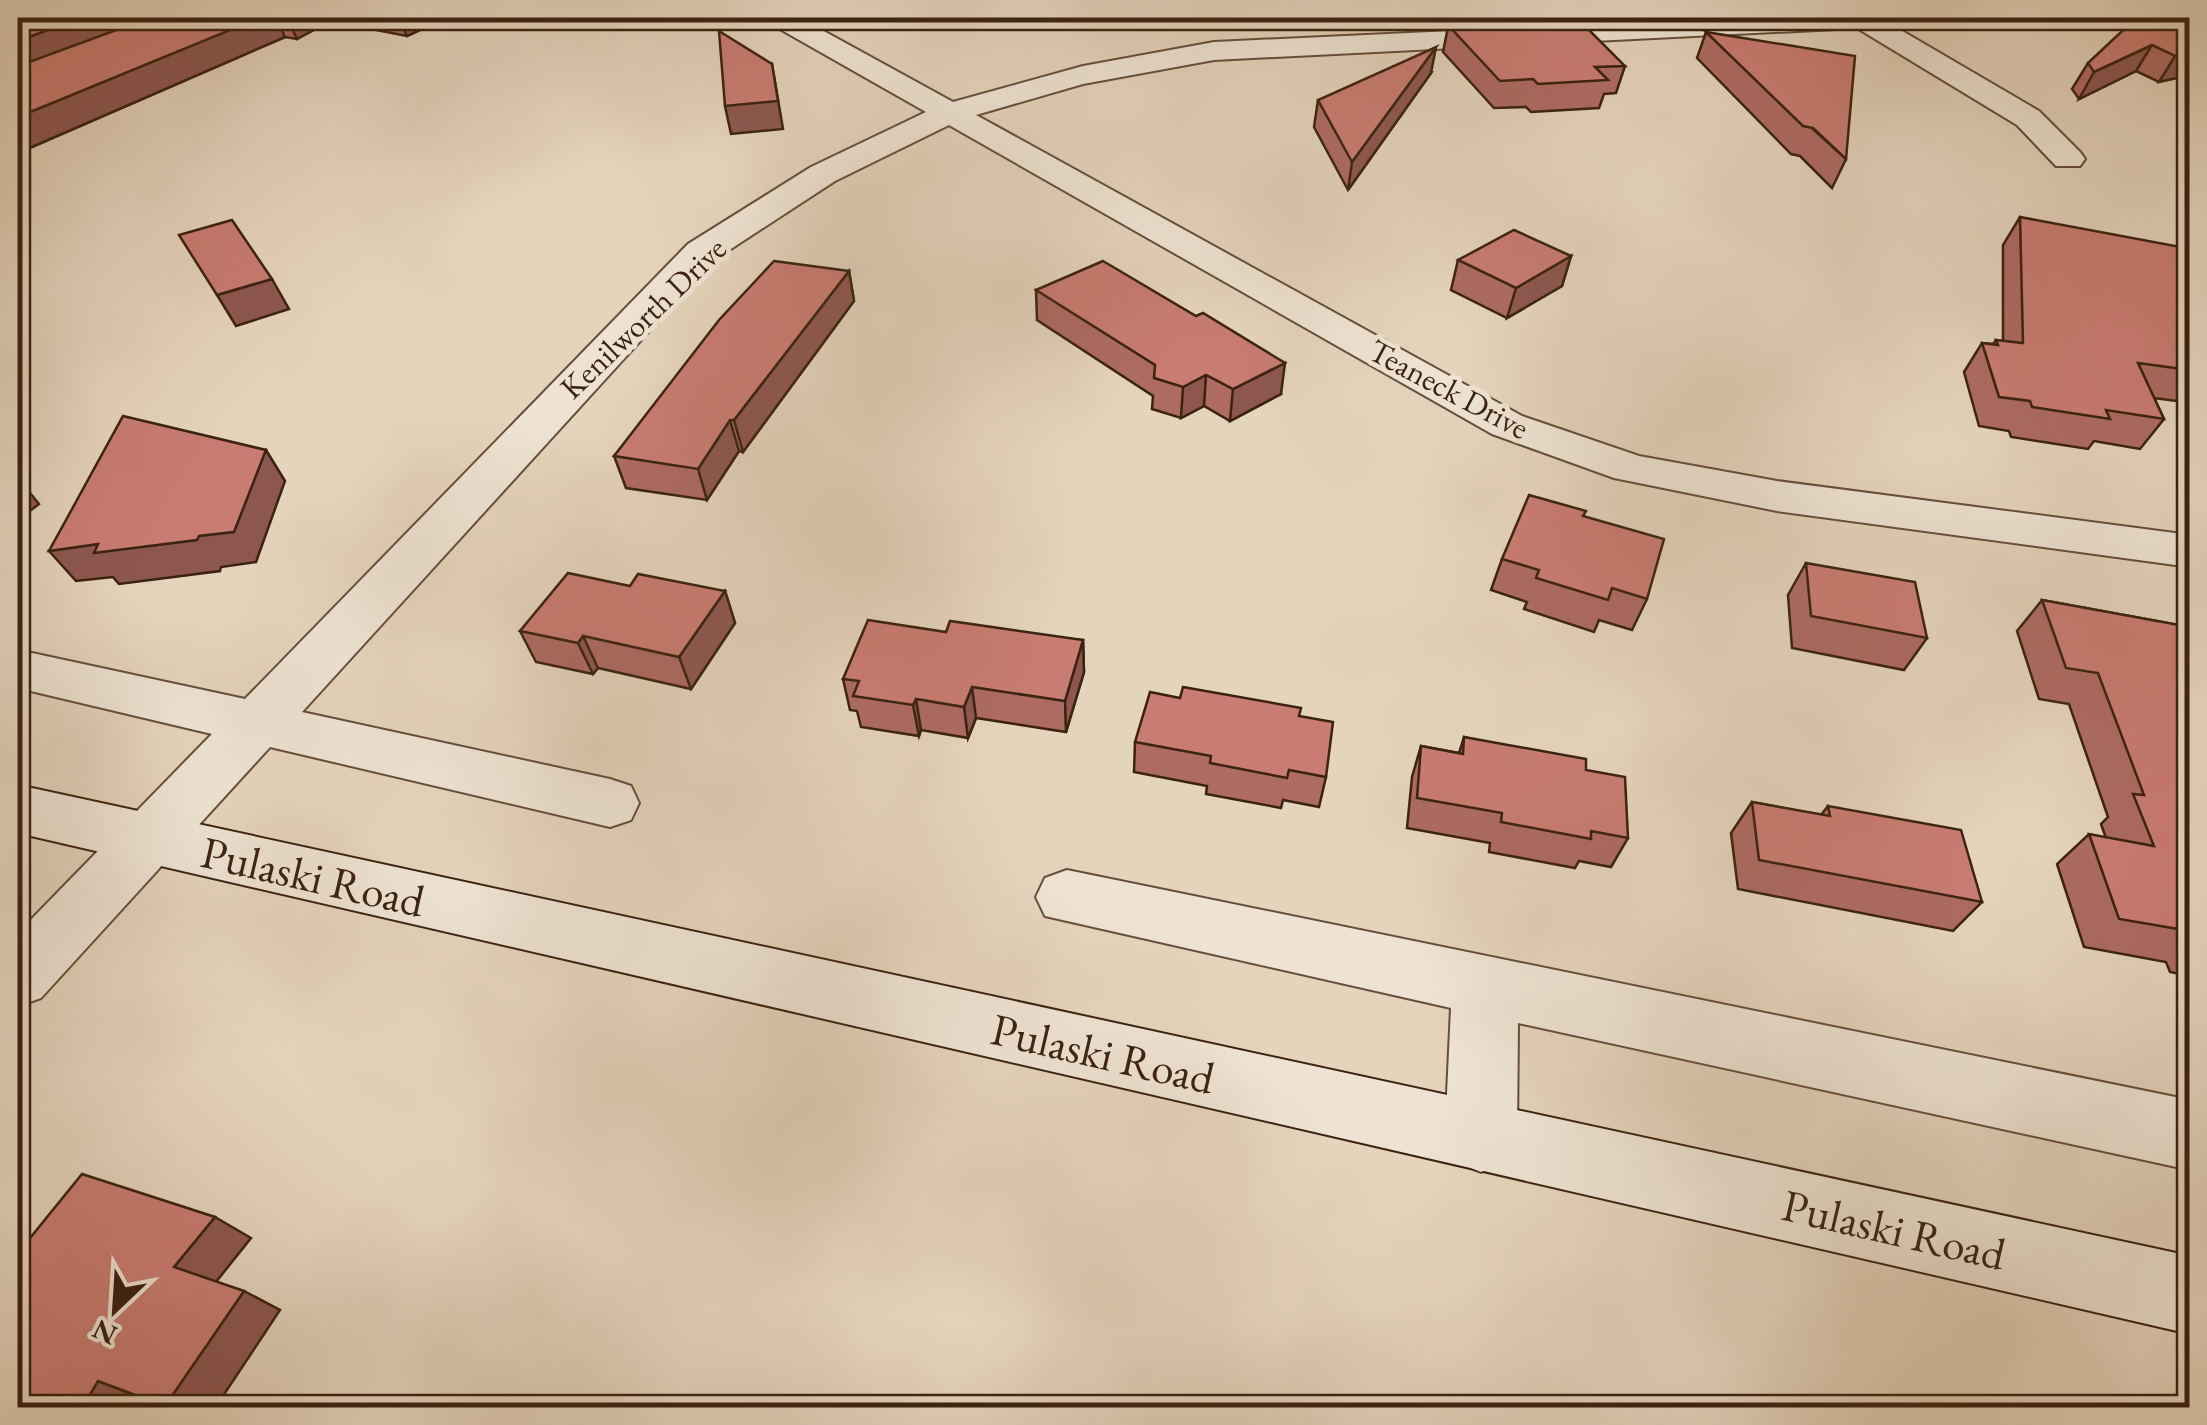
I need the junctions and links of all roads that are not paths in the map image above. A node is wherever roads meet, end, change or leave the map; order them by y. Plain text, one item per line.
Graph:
1 (781, 18) edge
2 (1876, 20) edge
3 (952, 112) junction
4 (2068, 159) dead end
5 (2190, 551) edge
6 (18, 669) edge
7 (254, 724) junction
8 (610, 803) dead end
9 (18, 809) edge
10 (146, 839) junction
11 (1067, 897) dead end
12 (18, 977) edge
13 (1486, 988) junction
14 (2190, 1135) edge
15 (1481, 1137) junction
16 (2190, 1294) edge

1 - 3 street, Teaneck Drive
2 - 3 street, Kenilworth Drive
2 - 4 street
3 - 5 street, Teaneck Drive
3 - 7 street, Kenilworth Drive
6 - 7 street
7 - 8 street
7 - 10 street, Kenilworth Drive
9 - 10 street, Pulaski Road
10 - 12 street, Kenilworth Drive
10 - 15 street, Pulaski Road
11 - 13 street
13 - 14 street
13 - 15 street
15 - 16 street, Pulaski Road

